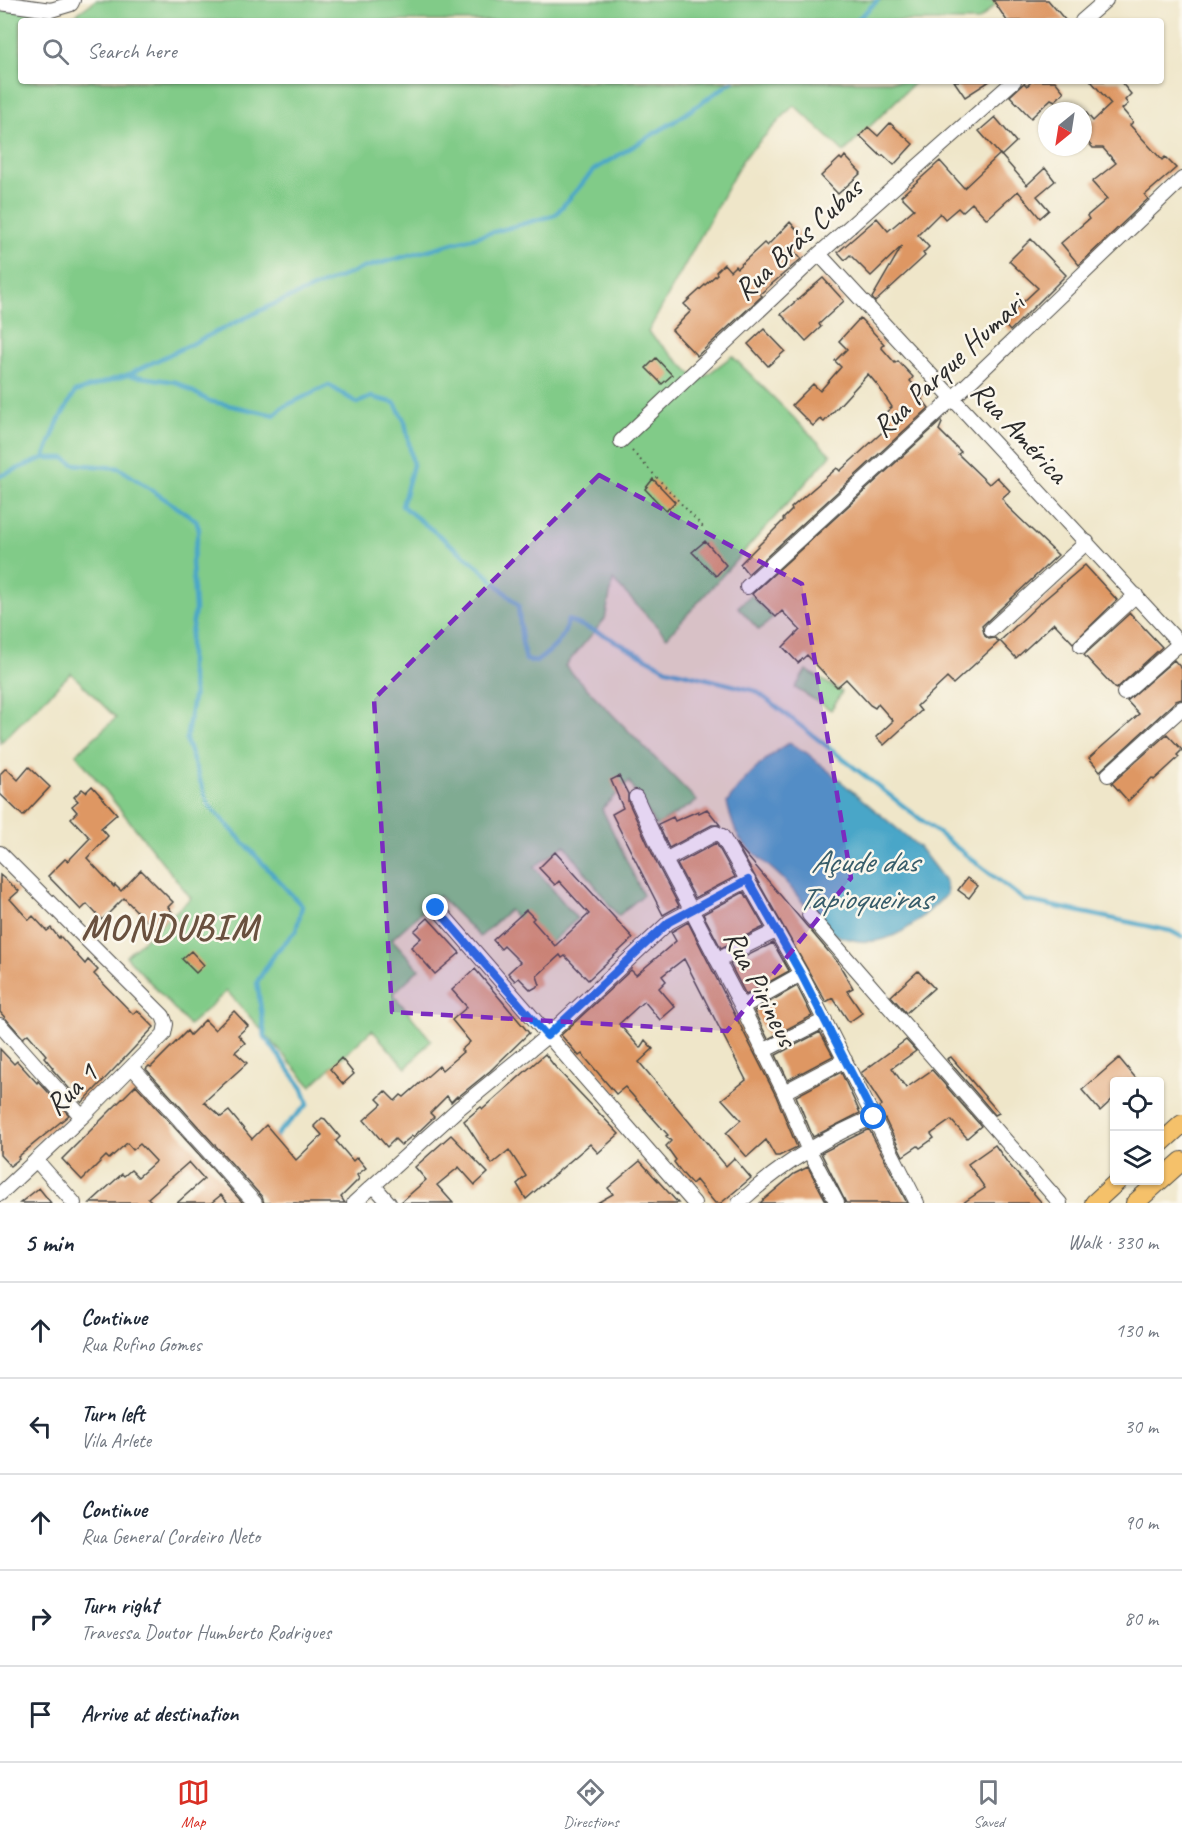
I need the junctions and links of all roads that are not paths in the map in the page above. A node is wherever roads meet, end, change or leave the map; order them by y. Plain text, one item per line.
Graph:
1 (73, 0) edge
2 (1106, 0) edge
3 (0, 3) edge
4 (1085, 18) edge
5 (1011, 84) edge
6 (1182, 179) edge
7 (819, 254) junction
8 (952, 399) junction
9 (621, 441) road end
10 (1087, 542) junction
11 (747, 587) dead end
12 (1136, 595) junction
13 (991, 630) dead end
14 (1181, 645) edge
15 (1081, 646) dead end
16 (1124, 693) dead end
17 (1182, 708) edge
18 (1108, 775) dead end
19 (636, 797) dead end
20 (0, 852) edge
21 (665, 860) junction
22 (748, 880) junction
23 (436, 908) dead end
24 (691, 909) junction
25 (809, 915) dead end
26 (776, 931) junction
27 (717, 960) junction
28 (801, 974) junction
29 (742, 1007) junction
30 (825, 1020) junction
31 (0, 1025) edge
32 (547, 1036) junction
33 (763, 1051) junction
34 (844, 1060) junction
35 (132, 1067) junction
36 (784, 1092) junction
37 (82, 1117) junction
38 (874, 1117) junction
39 (1182, 1124) edge
40 (1164, 1140) edge
41 (808, 1149) junction
42 (36, 1160) junction
43 (1182, 1161) edge
44 (1114, 1185) edge
45 (375, 1187) junction
46 (0, 1194) edge
47 (74, 1203) edge
48 (255, 1203) edge
49 (354, 1203) edge
50 (389, 1203) edge
51 (694, 1203) edge
52 (739, 1203) edge
53 (837, 1203) edge
54 (917, 1203) edge
55 (1060, 1203) edge
56 (1094, 1203) edge
57 (1135, 1203) edge

1 - 3 street
2 - 4 street
5 - 7 street, Rua Brás Cubas
6 - 8 street, Rua Parque Humari
7 - 8 street, Rua América
7 - 9 street, Rua Brás Cubas
8 - 10 street, Rua América
8 - 11 street, Rua Parque Humari
10 - 12 street, Rua América
10 - 13 street
12 - 14 street, Rua América
12 - 15 street
14 - 16 street
17 - 18 street
19 - 21 street, Rua Pirineus
20 - 35 street, Rua 1
21 - 22 street
21 - 24 street, Rua Pirineus
22 - 24 street
22 - 26 street
23 - 32 street
24 - 27 street, Rua Pirineus
24 - 32 street
25 - 55 street
26 - 27 street
26 - 28 street
27 - 29 street, Rua Pirineus
28 - 29 street
28 - 30 street
29 - 33 street, Rua Pirineus
30 - 33 street
30 - 34 street
31 - 37 street
32 - 45 street
32 - 51 street
33 - 36 street, Rua Pirineus
34 - 36 street
34 - 38 street
35 - 37 street, Rua 1
35 - 48 street
36 - 41 street, Rua Pirineus
37 - 42 street, Rua 1
38 - 41 street
38 - 54 street
39 - 40 main road
41 - 52 street
41 - 53 street, Rua Pirineus
42 - 46 street, Rua 1
42 - 47 street
43 - 57 main road
44 - 56 main road
45 - 49 street
45 - 50 street

